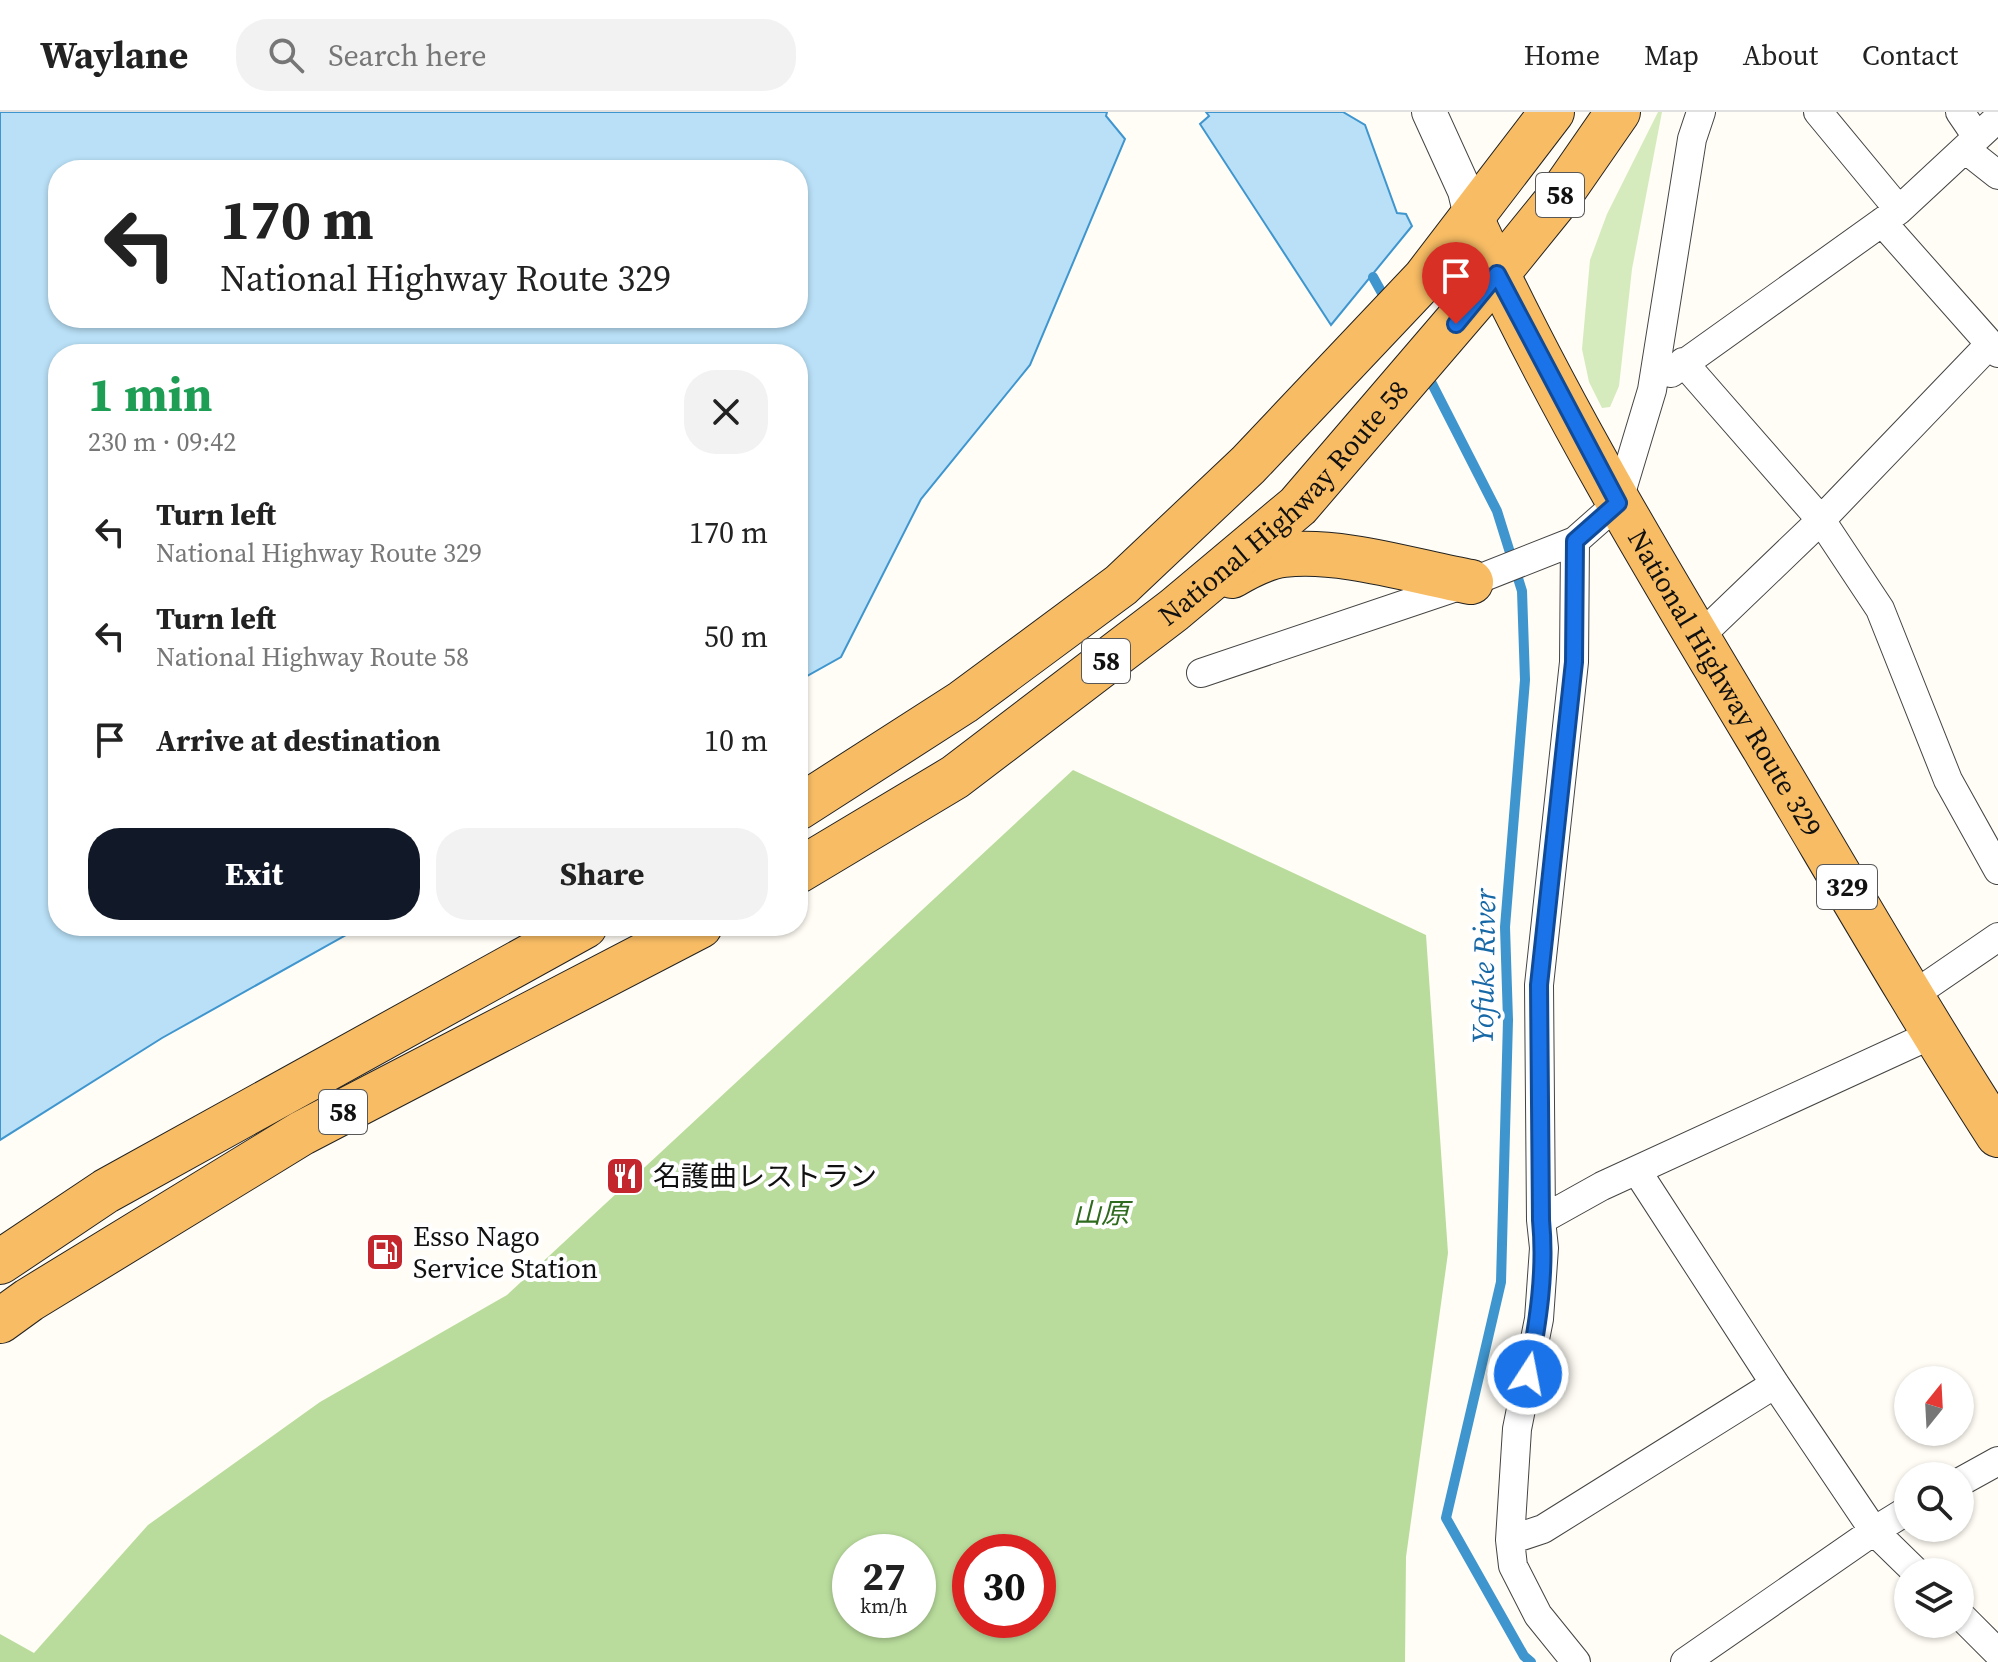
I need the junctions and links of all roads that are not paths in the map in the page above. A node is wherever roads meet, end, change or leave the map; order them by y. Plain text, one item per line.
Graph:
1 (1429, 112) edge
2 (1552, 112) edge
3 (1618, 112) edge
4 (1701, 112) edge
5 (1818, 112) edge
6 (1960, 112) edge
7 (1980, 135) edge
8 (1998, 175) edge
9 (1890, 216) junction
10 (1472, 220) junction
11 (1497, 274) junction
12 (1994, 349) edge
13 (1683, 362) junction
14 (1652, 390) junction
15 (1618, 503) junction
16 (1821, 520) junction
17 (1575, 541) junction
18 (1471, 582) junction
19 (1174, 610) junction
20 (1698, 638) junction
21 (1201, 673) dead end
22 (808, 802) edge
23 (808, 865) edge
24 (1998, 870) edge
25 (567, 936) edge
26 (681, 936) edge
27 (1998, 937) edge
28 (1912, 996) junction
29 (1933, 1034) junction
30 (1998, 1135) edge
31 (1637, 1171) junction
32 (1541, 1220) junction
33 (0, 1262) edge
34 (0, 1321) edge
35 (1775, 1384) junction
36 (1998, 1461) edge
37 (1974, 1474) edge
38 (1894, 1519) edge
39 (1874, 1531) junction
40 (1510, 1540) junction
41 (1902, 1558) edge
42 (1974, 1629) edge
43 (1998, 1653) edge
44 (1576, 1662) edge
45 (1685, 1662) edge

1 - 10 street
2 - 10 highway, National Highway Route 58 / 58
3 - 11 highway, National Highway Route 58 / 58
4 - 14 street
5 - 9 street
6 - 7 street
7 - 8 street
7 - 9 street
9 - 12 street
9 - 13 street
10 - 11 highway, National Highway Route 329 / 329
10 - 22 highway, National Highway Route 58 / 58
11 - 15 highway, National Highway Route 329 / 329
11 - 19 highway, National Highway Route 58 / 58
12 - 16 street
13 - 14 street
13 - 16 street
14 - 15 street
15 - 17 street
15 - 20 highway, National Highway Route 329 / 329
16 - 20 street
16 - 24 street
17 - 18 street
17 - 32 street
18 - 19 highway
18 - 21 street
19 - 23 highway, National Highway Route 58 / 58
20 - 28 highway, National Highway Route 329 / 329
25 - 33 highway, 58
26 - 34 highway, 58
27 - 28 street
28 - 29 highway, National Highway Route 329 / 329
29 - 30 highway, National Highway Route 329 / 329
29 - 31 street
31 - 32 street
31 - 35 street
32 - 40 street
35 - 39 street
35 - 40 street
36 - 37 street
38 - 39 street
39 - 41 street
39 - 45 street
40 - 44 street
42 - 43 street

